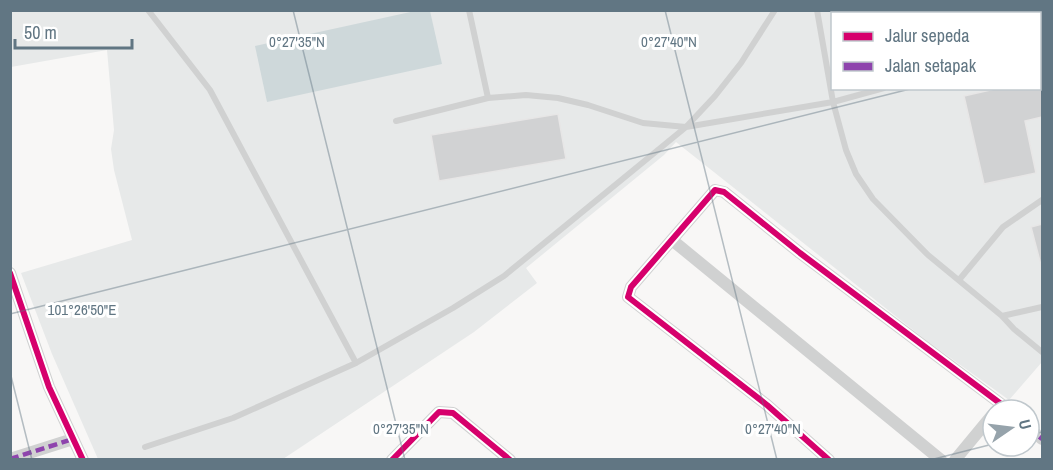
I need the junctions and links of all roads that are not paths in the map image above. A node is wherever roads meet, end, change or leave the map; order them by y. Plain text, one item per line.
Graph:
1 (148, 10) edge
2 (469, 10) edge
3 (775, 10) edge
4 (817, 10) edge
5 (877, 90) edge
6 (488, 98) junction
7 (832, 102) junction
8 (396, 122) dead end
9 (686, 127) junction
10 (1042, 200) edge
11 (672, 240) junction
12 (10, 273) edge
13 (959, 280) junction
14 (1042, 307) edge
15 (1002, 316) junction
16 (1042, 352) edge
17 (357, 363) junction
18 (989, 398) edge
19 (981, 428) edge
20 (73, 439) junction
21 (145, 447) dead end
22 (10, 459) edge
23 (82, 459) edge
24 (392, 459) edge
25 (510, 459) edge
26 (829, 459) edge
27 (941, 459) edge
28 (955, 459) edge

1 - 17 lane
2 - 6 lane
3 - 9 lane
4 - 7 lane
5 - 7 lane
6 - 8 lane
6 - 9 lane
7 - 9 lane
7 - 13 lane
9 - 17 lane
10 - 13 lane
11 - 18 street
11 - 26 street
11 - 27 street
12 - 20 street
13 - 15 lane
14 - 15 lane
15 - 16 lane
17 - 21 lane
19 - 28 street
20 - 22 street
20 - 23 street
24 - 25 street

